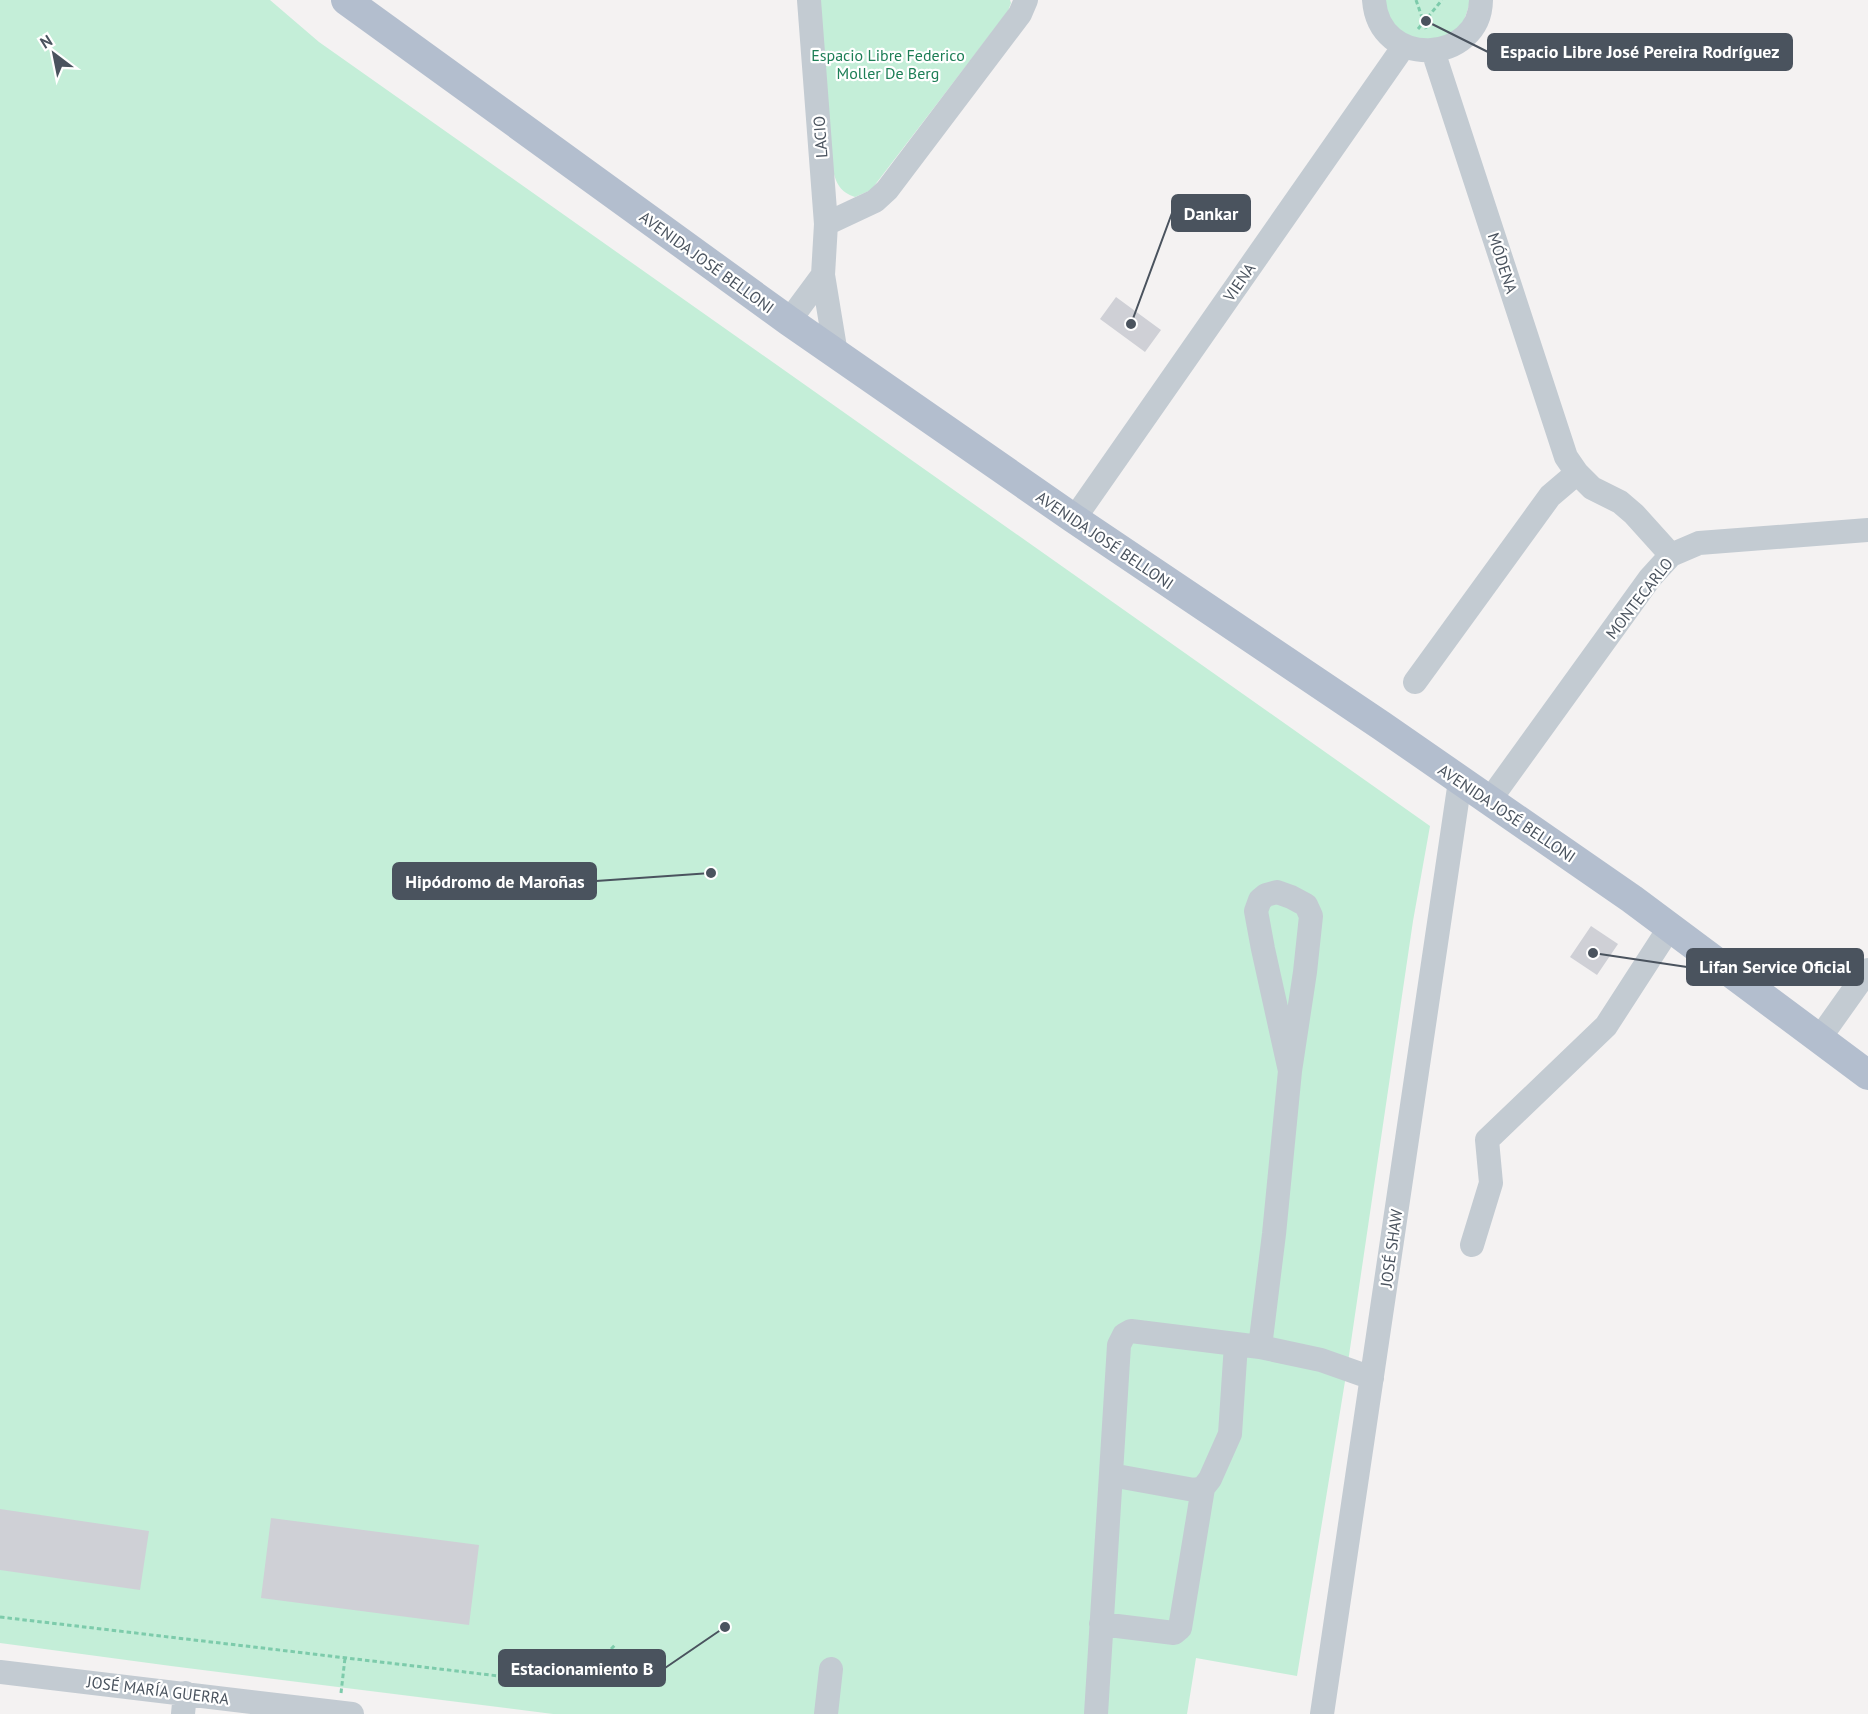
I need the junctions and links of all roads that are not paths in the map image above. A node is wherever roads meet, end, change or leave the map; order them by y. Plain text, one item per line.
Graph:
1 (346, 0) edge
2 (809, 0) edge
3 (1026, 0) edge
4 (1374, 0) edge
5 (1481, 0) edge
6 (1404, 46) junction
7 (1433, 51) junction
8 (826, 224) junction
9 (823, 275) junction
10 (789, 321) junction
11 (836, 354) junction
12 (1577, 474) junction
13 (1074, 519) junction
14 (1868, 530) edge
15 (1671, 555) junction
16 (1414, 682) dead end
17 (1460, 781) junction
18 (1489, 801) junction
19 (1670, 927) junction
20 (1868, 970) edge
21 (1819, 1039) junction
22 (1290, 1071) junction
23 (1868, 1075) edge
24 (1472, 1245) dead end
25 (1236, 1344) junction
26 (1260, 1347) junction
27 (1372, 1378) junction
28 (1111, 1475) junction
29 (1203, 1488) junction
30 (1101, 1624) junction
31 (831, 1669) dead end
32 (0, 1672) edge
33 (184, 1704) edge
34 (346, 1713) edge
35 (826, 1714) edge
36 (1095, 1714) edge
37 (1322, 1714) edge

1 - 10 main road, AVENIDA JOSÉ BELLONI
2 - 8 street, LACIO
3 - 8 street
4 - 6 street
5 - 7 street
6 - 7 street
6 - 13 street, VIENA
7 - 12 street, MÓDENA
8 - 9 street, LACIO
9 - 10 street
9 - 11 street, LACIO
10 - 11 main road, AVENIDA JOSÉ BELLONI
11 - 13 main road, AVENIDA JOSÉ BELLONI
12 - 15 street, MÓDENA
12 - 16 street
13 - 17 main road, AVENIDA JOSÉ BELLONI
14 - 15 street, MONTECARLO
15 - 18 street, MONTECARLO
17 - 18 main road, AVENIDA JOSÉ BELLONI
17 - 27 street, JOSÉ SHAW
18 - 19 main road, AVENIDA JOSÉ BELLONI
19 - 21 main road, AVENIDA JOSÉ BELLONI
19 - 24 street
20 - 21 street
21 - 23 main road, AVENIDA JOSÉ BELLONI
22 - 22 street
22 - 26 street
25 - 26 street
25 - 28 street
25 - 29 street
26 - 27 street
27 - 37 street, JOSÉ SHAW
28 - 29 street
28 - 30 street
29 - 30 street
30 - 36 street
31 - 35 street
32 - 33 street, JOSÉ MARÍA GUERRA
33 - 34 street, JOSÉ MARÍA GUERRA

